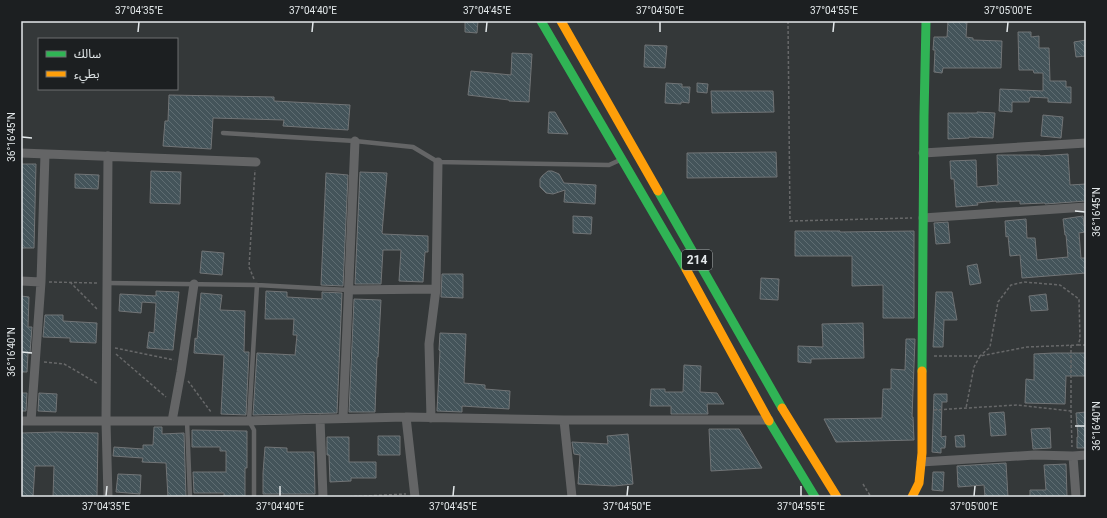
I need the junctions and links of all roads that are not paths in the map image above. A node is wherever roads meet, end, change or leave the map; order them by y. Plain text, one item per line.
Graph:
1 (541, 21) edge
2 (561, 21) edge
3 (926, 21) edge
4 (223, 134) dead end
5 (355, 141) junction
6 (1086, 143) edge
7 (21, 153) edge
8 (923, 153) junction
9 (46, 154) junction
10 (108, 156) junction
11 (622, 160) junction
12 (256, 162) road end
13 (438, 162) junction
14 (1086, 206) edge
15 (923, 218) junction
16 (21, 281) edge
17 (41, 282) junction
18 (108, 283) junction
19 (194, 284) junction
20 (257, 285) junction
21 (436, 288) junction
22 (348, 290) junction
23 (406, 417) junction
24 (343, 418) junction
25 (431, 418) junction
26 (320, 419) junction
27 (564, 420) junction
28 (769, 420) junction
29 (21, 421) edge
30 (31, 421) junction
31 (106, 421) junction
32 (172, 421) junction
33 (187, 421) junction
34 (249, 421) junction
35 (1086, 455) edge
36 (1073, 456) junction
37 (921, 462) junction
38 (415, 495) edge
39 (108, 497) edge
40 (190, 497) edge
41 (254, 497) edge
42 (323, 497) edge
43 (572, 497) edge
44 (815, 497) edge
45 (837, 497) edge
46 (912, 497) edge
47 (1076, 497) edge

1 - 11 main road, 214
2 - 45 main road, 214
3 - 8 main road
4 - 5 lane
5 - 13 lane
5 - 22 street
6 - 8 street
7 - 9 street
8 - 15 main road
9 - 10 street
9 - 17 street
10 - 12 street
10 - 18 street
11 - 13 lane
11 - 28 main road, 214
13 - 21 street
14 - 15 street
15 - 37 main road
16 - 17 street
17 - 30 street
18 - 19 lane
18 - 31 street
19 - 20 lane
19 - 32 street
20 - 22 lane
20 - 34 lane
21 - 22 street
21 - 25 street
22 - 24 street
23 - 24 street
23 - 25 street
23 - 38 street
24 - 26 street
25 - 27 street
26 - 34 street
26 - 42 street
27 - 28 street
27 - 43 street
28 - 44 main road, 214
29 - 30 street
30 - 31 street
31 - 32 street
31 - 39 street
32 - 33 street
33 - 34 street
33 - 40 lane
34 - 41 lane
35 - 36 street
36 - 37 street
36 - 47 street
37 - 46 main road

